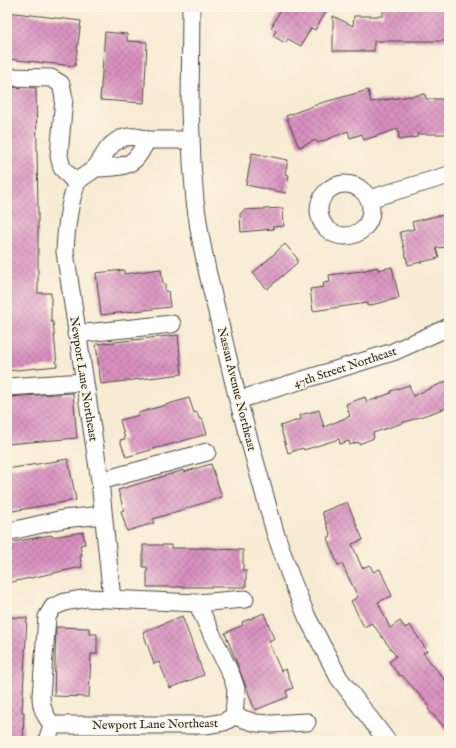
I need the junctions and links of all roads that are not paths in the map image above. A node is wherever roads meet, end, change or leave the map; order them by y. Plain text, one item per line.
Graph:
1 (191, 7) edge
2 (7, 77) edge
3 (147, 140) junction
4 (190, 140) junction
5 (95, 168) junction
6 (449, 175) edge
7 (76, 183) junction
8 (370, 199) dead end
9 (172, 324) dead end
10 (449, 327) edge
11 (76, 334) junction
12 (84, 382) junction
13 (7, 387) edge
14 (238, 400) junction
15 (207, 452) dead end
16 (100, 481) junction
17 (103, 515) junction
18 (7, 532) edge
19 (112, 599) junction
20 (245, 599) dead end
21 (197, 603) junction
22 (234, 716) junction
23 (307, 722) dead end
24 (50, 733) edge
25 (387, 741) edge

1 - 4 street, Nassau Avenue Northeast
2 - 7 street
3 - 4 street
3 - 5 street
3 - 5 street
4 - 14 street, Nassau Avenue Northeast
5 - 7 street
6 - 8 street
7 - 11 street, Newport Lane Northeast
9 - 11 street
10 - 14 street, 47th Street Northeast
11 - 12 street, Newport Lane Northeast
12 - 13 street
12 - 16 street, Newport Lane Northeast
14 - 25 street, Nassau Avenue Northeast
15 - 16 street
16 - 17 street, Newport Lane Northeast
17 - 18 street
17 - 19 street, Newport Lane Northeast
19 - 21 street, Newport Lane Northeast
19 - 24 street, Newport Lane Northeast
20 - 21 street
21 - 22 street, Newport Lane Northeast
22 - 23 street
22 - 24 street, Newport Lane Northeast

